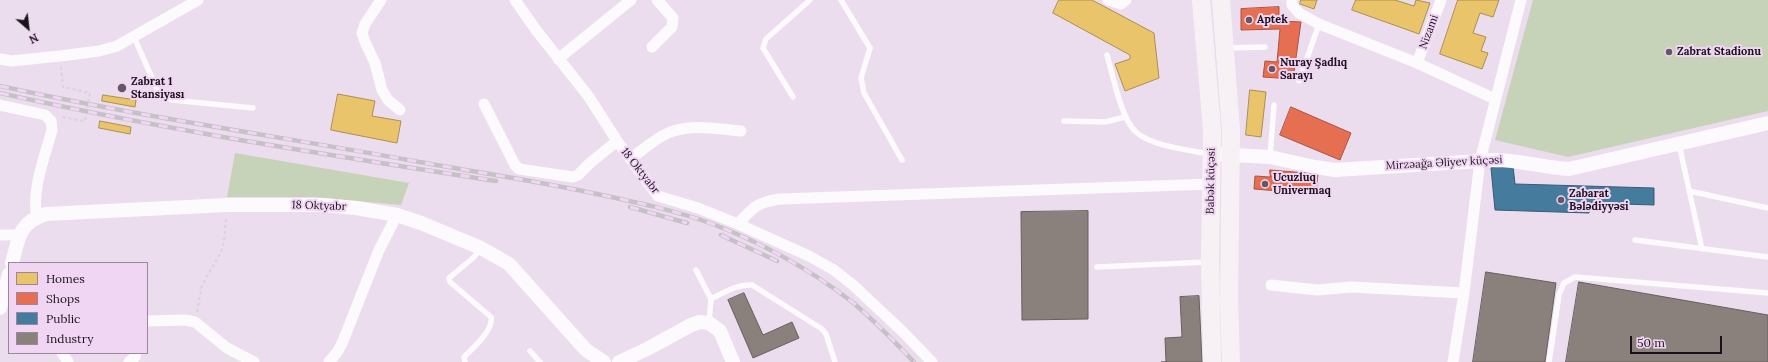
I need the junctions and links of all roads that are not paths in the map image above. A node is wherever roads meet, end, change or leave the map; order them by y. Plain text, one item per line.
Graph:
1 (198, 0) edge
2 (381, 0) edge
3 (515, 0) edge
4 (631, 0) edge
5 (657, 0) edge
6 (810, 0) edge
7 (841, 0) edge
8 (1108, 0) edge
9 (1126, 0) edge
10 (1201, 0) edge
11 (1221, 0) edge
12 (1292, 0) edge
13 (1441, 0) edge
14 (1521, 0) edge
15 (1319, 24) junction
16 (134, 38) junction
17 (652, 47) dead end
18 (1265, 47) dead end
19 (1225, 48) junction
20 (1107, 55) dead end
21 (0, 59) edge
22 (558, 59) junction
23 (1417, 63) junction
24 (1298, 81) dead end
25 (793, 97) dead end
26 (1495, 99) junction
27 (484, 104) dead end
28 (0, 105) edge
29 (1274, 105) dead end
30 (253, 108) dead end
31 (400, 110) dead end
32 (1125, 117) junction
33 (1064, 121) dead end
34 (1768, 123) edge
35 (741, 131) dead end
36 (617, 141) junction
37 (1679, 144) junction
38 (1212, 154) junction
39 (1231, 155) junction
40 (1270, 157) junction
41 (630, 159) junction
42 (902, 160) dead end
43 (1480, 161) junction
44 (1211, 184) junction
45 (1689, 192) junction
46 (1768, 208) edge
47 (397, 215) junction
48 (37, 217) junction
49 (738, 224) junction
50 (0, 235) edge
51 (20, 235) junction
52 (1635, 240) dead end
53 (481, 248) junction
54 (1702, 249) junction
55 (1768, 257) edge
56 (12, 262) edge
57 (1210, 262) junction
58 (1096, 267) dead end
59 (696, 270) dead end
60 (8, 279) edge
61 (1271, 285) dead end
62 (1768, 293) edge
63 (1464, 294) junction
64 (711, 299) junction
65 (0, 308) edge
66 (148, 321) edge
67 (709, 323) junction
68 (530, 352) dead end
69 (136, 354) edge
70 (129, 362) edge
71 (254, 362) edge
72 (329, 362) edge
73 (466, 362) edge
74 (540, 362) edge
75 (604, 362) edge
76 (620, 362) edge
77 (733, 362) edge
78 (835, 362) edge
79 (932, 362) edge
80 (1212, 362) edge
81 (1231, 362) edge
82 (1453, 362) edge
83 (1549, 362) edge

1 - 16 street
2 - 31 street
3 - 22 street, 18 Oktyabr
4 - 22 street
5 - 17 street
6 - 25 lane
7 - 42 lane
8 - 9 street
10 - 38 main road, Babək küçəsi
11 - 19 main road, Babək küçəsi
12 - 15 street
13 - 23 street, Nizami
14 - 26 street
15 - 23 street
15 - 24 lane
16 - 21 street
16 - 30 lane
18 - 19 lane
19 - 39 main road, Babək küçəsi
20 - 32 lane
22 - 36 street, 18 Oktyabr
23 - 26 street
26 - 43 street
27 - 36 street
28 - 48 street
29 - 40 lane
32 - 33 lane
32 - 38 lane
34 - 37 street, Mirzəağa Əliyev küçəsi
35 - 41 street
36 - 41 street, 18 Oktyabr
37 - 43 street, Mirzəağa Əliyev küçəsi
37 - 45 lane
38 - 39 street, Mirzəağa Əliyev küçəsi
38 - 44 main road, Babək küçəsi
39 - 40 street, Mirzəağa Əliyev küçəsi
39 - 81 main road, Babək küçəsi
40 - 43 street, Mirzəağa Əliyev küçəsi
41 - 49 street, 18 Oktyabr
43 - 63 street
44 - 49 street
44 - 57 main road, Babək küçəsi
45 - 46 lane
45 - 54 lane
47 - 48 street, 18 Oktyabr
47 - 53 street, 18 Oktyabr
47 - 72 street
48 - 51 street
49 - 79 street, 18 Oktyabr
50 - 51 street
51 - 56 street
52 - 54 lane
53 - 73 lane
53 - 75 street, 18 Oktyabr
54 - 55 lane
57 - 58 lane
57 - 80 main road, Babək küçəsi
59 - 64 lane
60 - 65 street
61 - 63 street
62 - 83 lane
63 - 82 street
64 - 67 lane
64 - 78 lane
66 - 71 street
67 - 76 street
67 - 77 street
68 - 74 lane
69 - 70 street

